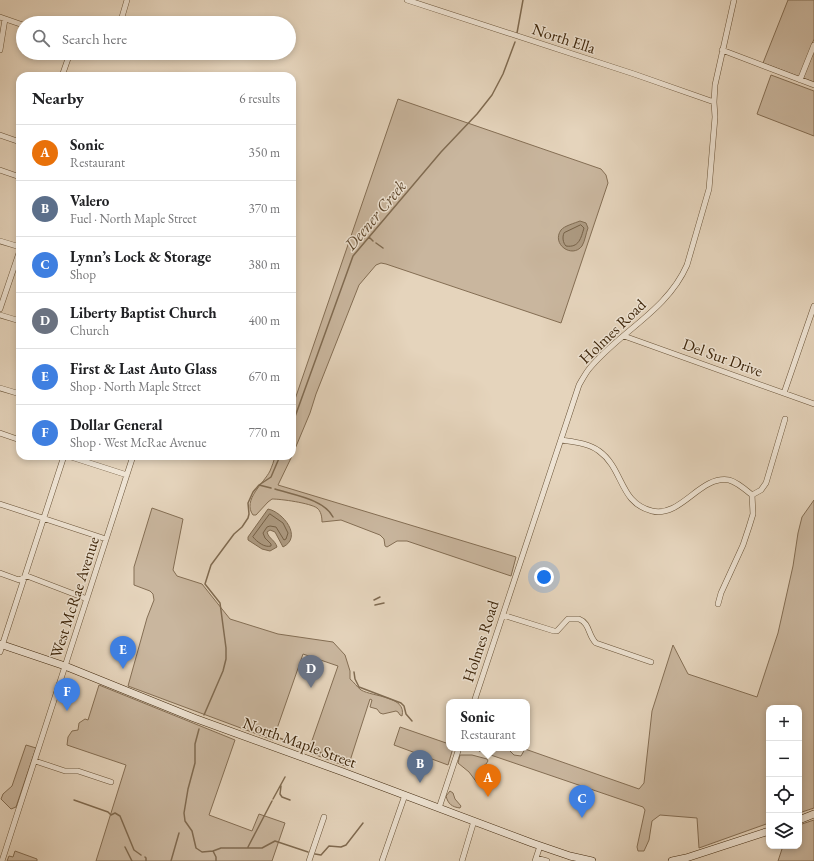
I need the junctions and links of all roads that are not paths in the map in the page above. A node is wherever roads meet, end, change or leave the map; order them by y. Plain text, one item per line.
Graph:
1 (127, 0) edge
2 (407, 0) edge
3 (734, 0) edge
4 (122, 16) edge
5 (3, 18) edge
6 (16, 23) edge
7 (814, 46) edge
8 (0, 50) edge
9 (722, 50) junction
10 (68, 60) edge
11 (63, 72) edge
12 (800, 80) junction
13 (814, 85) edge
14 (714, 102) junction
15 (0, 135) edge
16 (16, 141) edge
17 (0, 170) edge
18 (16, 176) edge
19 (0, 241) edge
20 (16, 246) edge
21 (16, 262) edge
22 (814, 306) edge
23 (0, 308) edge
24 (0, 315) edge
25 (16, 320) edge
26 (624, 336) junction
27 (0, 388) edge
28 (16, 393) edge
29 (784, 393) junction
30 (814, 404) edge
31 (785, 420) dead end
32 (0, 433) edge
33 (16, 439) edge
34 (561, 440) junction
35 (63, 460) edge
36 (80, 460) edge
37 (132, 460) edge
38 (127, 475) junction
39 (752, 495) junction
40 (0, 504) edge
41 (44, 518) junction
42 (106, 539) junction
43 (0, 573) edge
44 (24, 578) junction
45 (87, 599) junction
46 (718, 604) dead end
47 (503, 615) junction
48 (1, 647) edge
49 (651, 662) dead end
50 (65, 666) junction
51 (475, 699) edge
52 (458, 751) edge
53 (35, 761) junction
54 (111, 782) dead end
55 (405, 795) junction
56 (439, 808) junction
57 (814, 814) edge
58 (324, 816) dead end
59 (802, 819) edge
60 (474, 821) junction
61 (766, 831) edge
62 (540, 846) junction
63 (536, 860) edge
64 (2, 861) edge
65 (309, 861) edge
66 (382, 861) edge
67 (462, 861) edge
68 (547, 861) edge
69 (592, 861) edge
70 (672, 861) edge

1 - 4 street
2 - 14 street, North Ella
3 - 9 street, Holmes Road
5 - 6 street
5 - 8 street
7 - 12 street
9 - 12 street
9 - 14 street, Holmes Road
10 - 11 street
12 - 13 street
14 - 26 street, Holmes Road
15 - 16 street
17 - 18 street
19 - 20 street
21 - 23 street
22 - 29 street
24 - 25 street
26 - 29 street, Del Sur Drive
26 - 34 street, Holmes Road
27 - 28 street
29 - 30 street, Del Sur Drive
31 - 39 street
32 - 33 street
34 - 39 street
34 - 47 street, Holmes Road
35 - 41 street
36 - 38 street
37 - 38 street, West McRae Avenue
38 - 42 street, West McRae Avenue
39 - 46 street
40 - 41 street
41 - 42 street
41 - 44 street
42 - 45 street, West McRae Avenue
43 - 44 street
44 - 45 street
44 - 48 street
45 - 50 street, West McRae Avenue
47 - 49 street
47 - 51 street, Holmes Road
48 - 50 main road, North Maple Street
50 - 53 street, West McRae Avenue
50 - 55 main road, North Maple Street
52 - 56 street
53 - 54 street
53 - 64 street, West McRae Avenue
55 - 56 main road, North Maple Street
55 - 66 street
56 - 60 main road, North Maple Street
57 - 59 main road
58 - 65 street
60 - 62 main road, North Maple Street
60 - 67 street
61 - 70 main road
62 - 63 street
62 - 69 main road, North Maple Street
63 - 68 street

